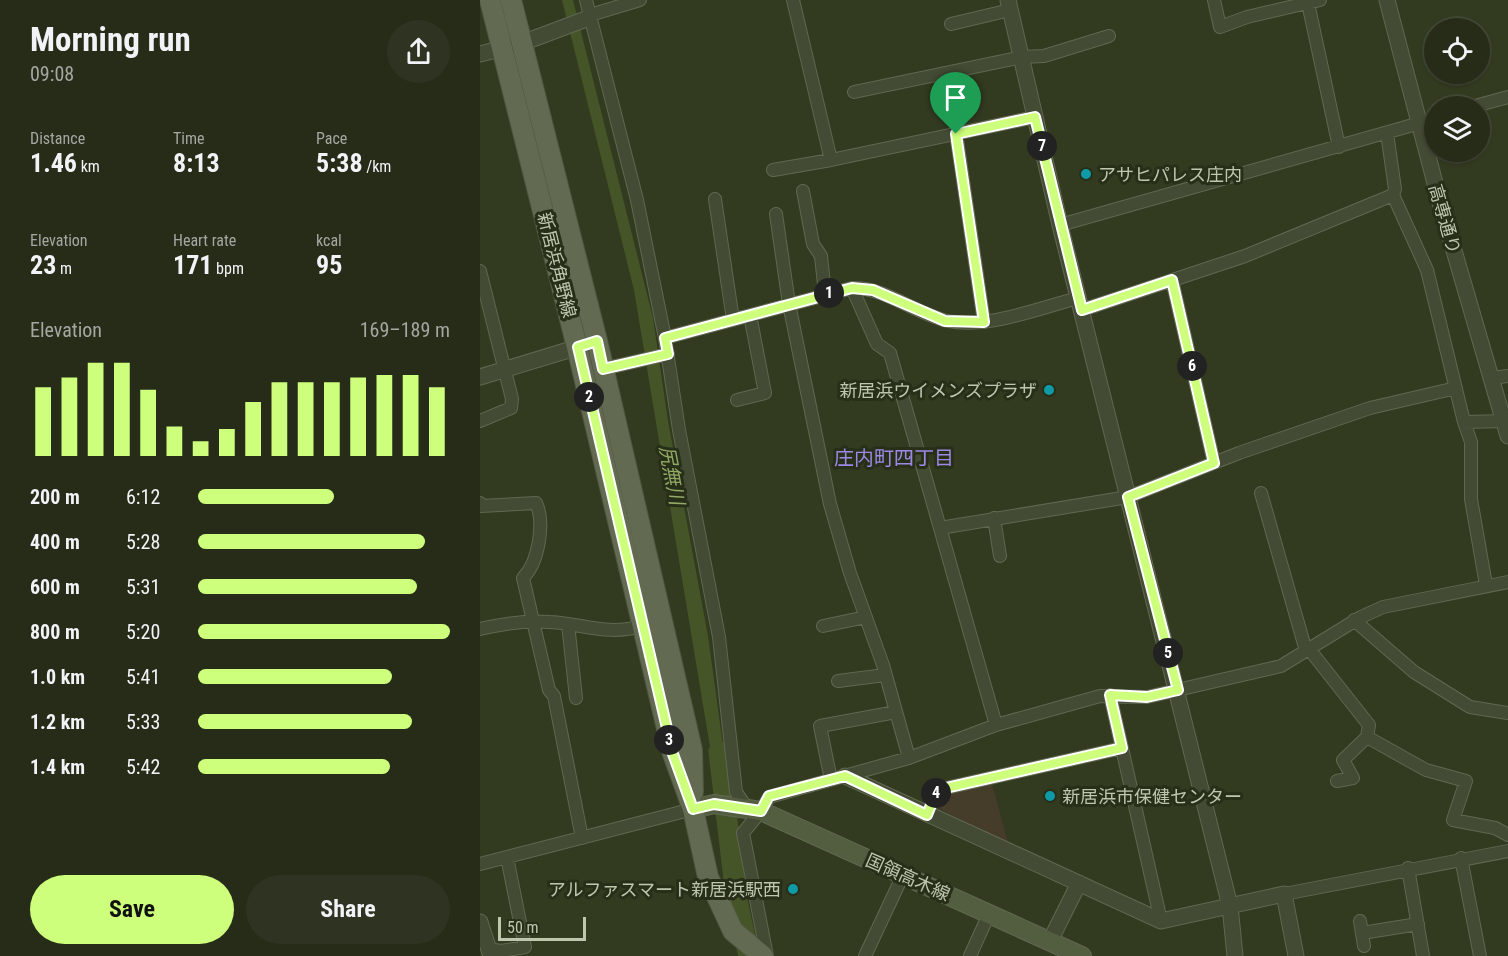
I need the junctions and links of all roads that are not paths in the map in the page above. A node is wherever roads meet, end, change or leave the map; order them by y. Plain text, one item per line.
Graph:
1 (490, 0) edge
2 (511, 0) edge
3 (586, 0) edge
4 (640, 0) edge
5 (793, 0) edge
6 (1214, 0) edge
7 (1387, 0) edge
8 (1314, 2) edge
9 (1009, 5) edge
10 (588, 17) junction
11 (951, 24) dead end
12 (1109, 36) dead end
13 (522, 43) junction
14 (502, 49) junction
15 (480, 54) edge
16 (1022, 57) junction
17 (854, 92) dead end
18 (1508, 97) edge
19 (1490, 102) edge
20 (1035, 117) junction
21 (1424, 122) edge
22 (1419, 124) junction
23 (956, 134) junction
24 (1387, 134) junction
25 (1339, 147) junction
26 (831, 160) junction
27 (773, 170) dead end
28 (803, 191) dead end
29 (1393, 195) junction
30 (715, 199) dead end
31 (776, 214) dead end
32 (1060, 225) junction
33 (480, 271) edge
34 (1172, 280) junction
35 (852, 288) junction
36 (825, 294) junction
37 (789, 304) junction
38 (1080, 304) junction
39 (750, 315) junction
40 (733, 320) junction
41 (984, 322) junction
42 (665, 338) junction
43 (597, 341) junction
44 (578, 347) junction
45 (666, 355) junction
46 (603, 369) junction
47 (504, 371) junction
48 (1508, 376) edge
49 (480, 377) edge
50 (1492, 378) junction
51 (1456, 388) junction
52 (737, 399) dead end
53 (480, 421) edge
54 (1464, 422) junction
55 (1507, 426) edge
56 (1214, 463) junction
57 (1261, 493) dead end
58 (1128, 497) junction
59 (480, 503) edge
60 (994, 518) junction
61 (940, 528) junction
62 (1000, 556) dead end
63 (1508, 582) edge
64 (1486, 585) junction
65 (866, 617) junction
66 (1354, 620) junction
67 (534, 622) junction
68 (568, 624) junction
69 (643, 626) junction
70 (823, 626) dead end
71 (480, 629) edge
72 (1307, 650) junction
73 (885, 675) junction
74 (838, 681) dead end
75 (1178, 690) junction
76 (1110, 695) junction
77 (576, 698) dead end
78 (896, 712) junction
79 (1508, 713) edge
80 (996, 725) junction
81 (1367, 737) junction
82 (1122, 748) junction
83 (909, 758) junction
84 (838, 778) junction
85 (1337, 781) dead end
86 (738, 806) junction
87 (693, 809) junction
88 (927, 815) junction
89 (1508, 835) edge
90 (582, 838) junction
91 (1508, 851) edge
92 (507, 857) junction
93 (1461, 858) junction
94 (480, 864) edge
95 (1408, 868) junction
96 (903, 875) junction
97 (1079, 883) junction
98 (1284, 894) junction
99 (1230, 906) junction
100 (989, 914) junction
101 (1161, 921) junction
102 (480, 922) edge
103 (1418, 924) junction
104 (1050, 941) junction
105 (1364, 946) dead end
106 (489, 952) edge
107 (528, 952) edge
108 (764, 956) edge
109 (865, 956) edge
110 (970, 956) edge
111 (1082, 956) edge
112 (1235, 956) edge
113 (1296, 956) edge
114 (1423, 956) edge
115 (1480, 956) edge

1 - 14 main road, 新居浜角野線
2 - 13 main road, 新居浜角野線
3 - 10 street
4 - 10 street
5 - 26 street
6 - 8 street
7 - 22 street, 高専通り
8 - 25 street
9 - 11 street
9 - 16 street
10 - 13 street
10 - 42 street
12 - 16 street
13 - 14 street
13 - 43 main road, 新居浜角野線
14 - 15 street
14 - 44 main road, 新居浜角野線
16 - 17 street
16 - 20 street
18 - 19 street
20 - 23 street
20 - 32 street
21 - 22 street
22 - 24 street
22 - 50 street, 高専通り
23 - 26 street
23 - 41 street
24 - 25 street
24 - 29 street
25 - 32 street
26 - 27 street
28 - 36 street
29 - 34 street
29 - 51 street
30 - 40 street
31 - 37 street
32 - 38 street
33 - 47 street
34 - 38 street
34 - 56 street
35 - 36 street
35 - 41 street
35 - 61 street
36 - 37 street
37 - 39 street
37 - 65 street
38 - 41 street
38 - 58 street
39 - 40 street
39 - 52 street
40 - 42 street
42 - 45 street
43 - 44 street
43 - 46 main road, 新居浜角野線
44 - 47 street
44 - 69 main road, 新居浜角野線
45 - 46 street
45 - 86 street
46 - 87 main road, 新居浜角野線
47 - 49 street
47 - 53 street
48 - 50 street
50 - 55 street, 高専通り
51 - 54 street
51 - 56 street
54 - 55 street
54 - 64 street
56 - 58 street
57 - 72 street
58 - 60 street
58 - 75 street
59 - 67 street
60 - 61 street
60 - 62 street
61 - 80 street
63 - 64 street
64 - 66 street
65 - 70 street
65 - 73 street
66 - 72 street
66 - 79 street
67 - 68 street
67 - 71 street
67 - 90 street
68 - 69 street
68 - 77 street
69 - 87 main road, 新居浜角野線
72 - 75 street
72 - 81 street
73 - 74 street
73 - 78 street
75 - 76 street
75 - 99 street
76 - 80 street
76 - 82 street
78 - 83 street
78 - 84 street
80 - 83 street
81 - 85 street
81 - 89 street
82 - 88 street
82 - 101 street
83 - 84 street
84 - 86 street
84 - 88 street
86 - 87 main road
86 - 96 main road, 国領高木線
86 - 108 street
87 - 90 street
87 - 108 main road, 新居浜角野線
88 - 97 street
90 - 92 street
91 - 93 street
92 - 94 street
92 - 107 street
93 - 95 street
93 - 115 street
95 - 98 street
95 - 103 street
96 - 100 main road, 国領高木線
96 - 109 street
97 - 101 street
97 - 104 street
98 - 99 street
98 - 113 street
99 - 101 street
99 - 112 street
100 - 104 main road, 国領高木線
100 - 110 street
102 - 106 street
103 - 105 street
103 - 114 street
104 - 111 main road, 国領高木線
106 - 107 street

